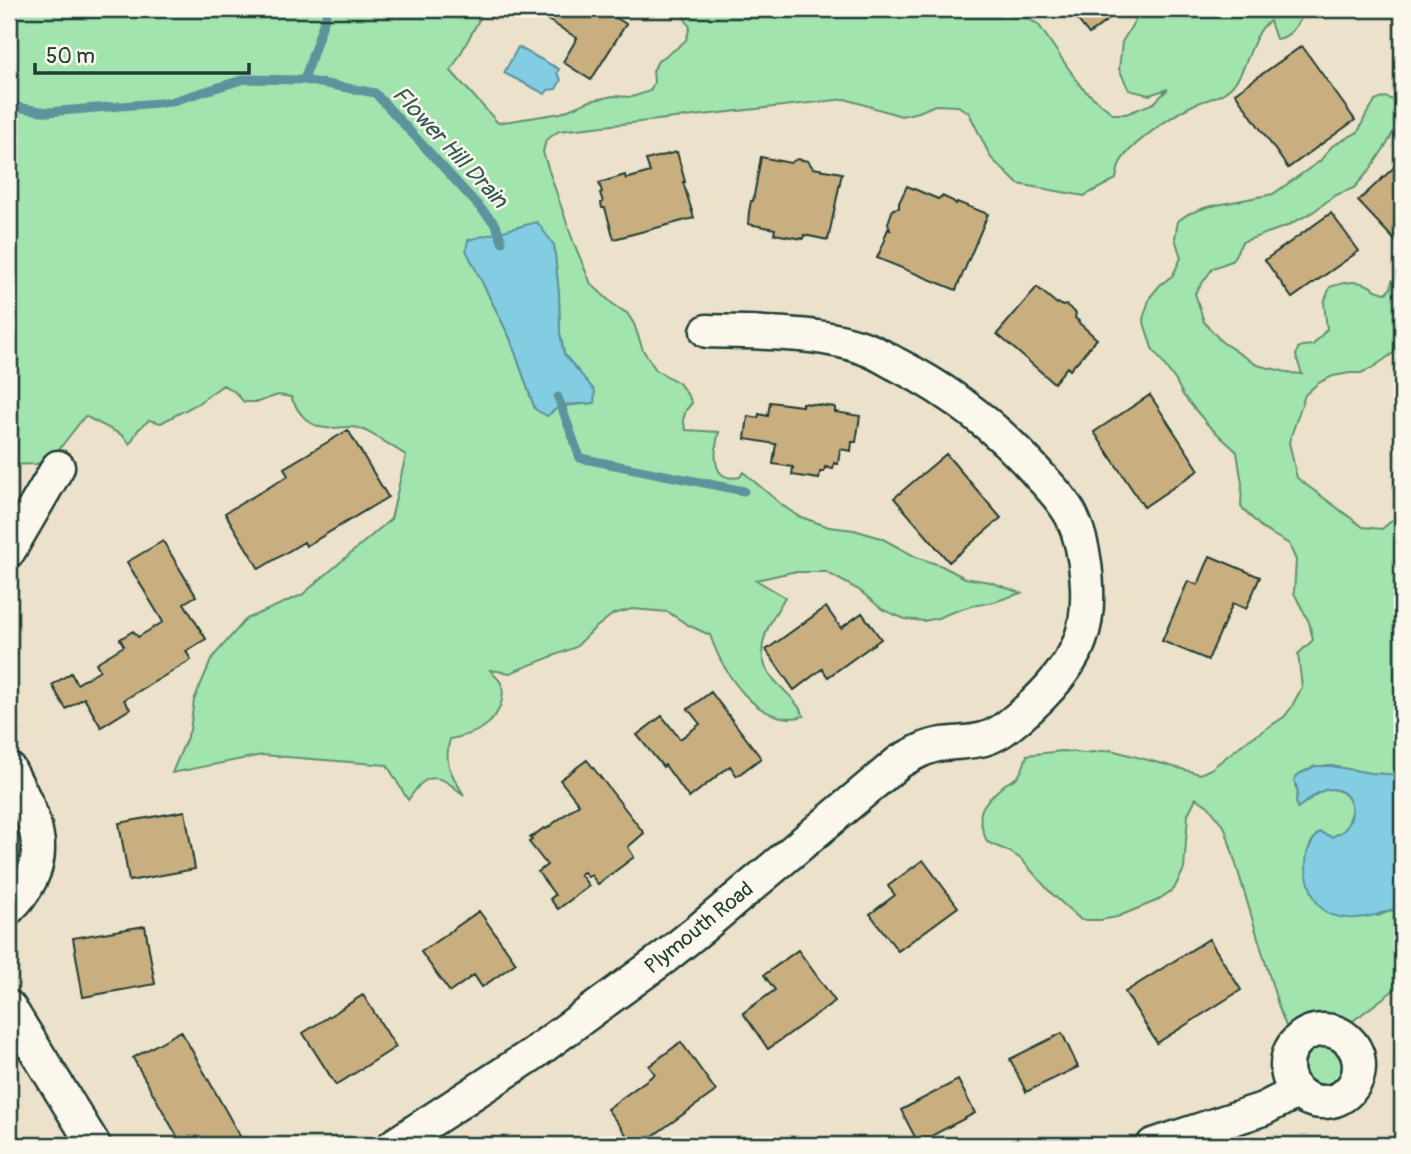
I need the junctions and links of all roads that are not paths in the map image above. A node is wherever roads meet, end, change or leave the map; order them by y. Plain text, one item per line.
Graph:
1 (706, 331) dead end
2 (58, 467) dead end
3 (9, 551) edge
4 (9, 769) edge
5 (9, 908) edge
6 (9, 1007) edge
7 (1297, 1092) dead end
8 (94, 1145) edge
9 (394, 1145) edge
10 (1153, 1145) edge

1 - 9 street, Plymouth Road
2 - 3 street
4 - 5 street
6 - 8 street
7 - 10 street

